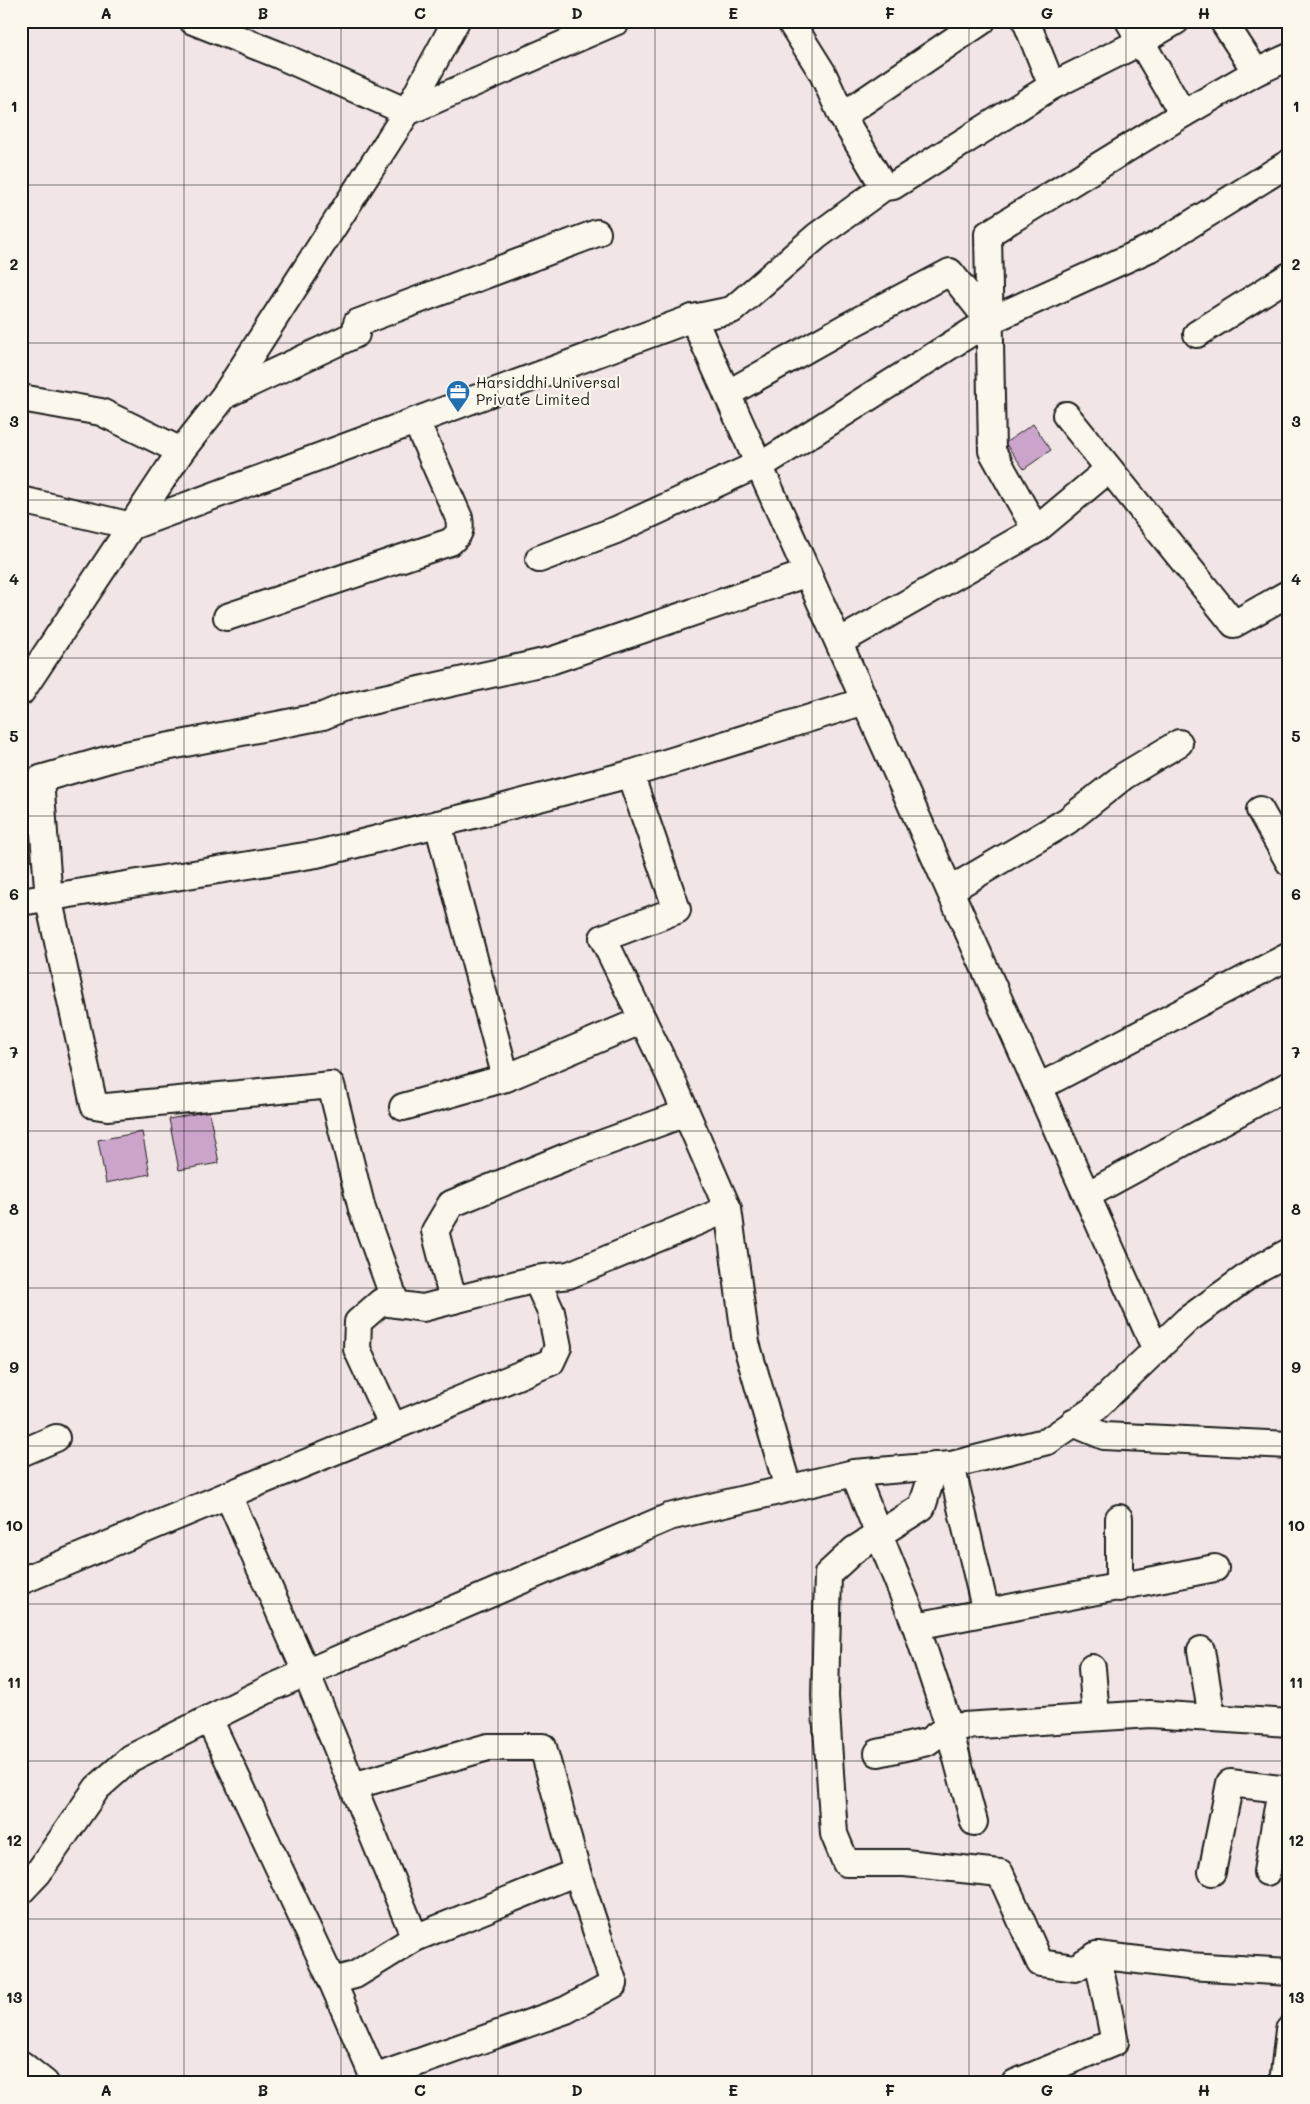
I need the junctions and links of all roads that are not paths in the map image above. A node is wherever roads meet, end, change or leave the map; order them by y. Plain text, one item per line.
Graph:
1 (193, 21) edge
2 (456, 21) edge
3 (617, 21) edge
4 (790, 21) edge
5 (982, 21) edge
6 (1026, 21) edge
7 (1176, 21) edge
8 (1223, 21) edge
9 (1135, 32) edge
10 (1289, 57) edge
11 (1256, 72) junction
12 (1052, 86) junction
13 (406, 112) junction
14 (1184, 114) junction
15 (842, 116) junction
16 (1289, 163) edge
17 (884, 187) junction
18 (597, 233) dead end
19 (1289, 276) edge
20 (693, 318) junction
21 (989, 322) junction
22 (1197, 334) dead end
23 (727, 394) junction
24 (225, 395) junction
25 (21, 398) edge
26 (1066, 415) dead end
27 (416, 420) junction
28 (181, 451) junction
29 (759, 465) junction
30 (1109, 469) junction
31 (21, 500) edge
32 (132, 526) junction
33 (1036, 530) junction
34 (539, 559) dead end
35 (808, 573) junction
36 (1289, 593) edge
37 (227, 617) dead end
38 (839, 642) junction
39 (21, 692) edge
40 (865, 701) junction
41 (1179, 743) dead end
42 (630, 774) junction
43 (1260, 810) dead end
44 (438, 824) junction
45 (1289, 862) edge
46 (950, 890) junction
47 (48, 897) junction
48 (21, 902) edge
49 (1289, 956) edge
50 (643, 1020) junction
51 (506, 1078) junction
52 (1289, 1085) edge
53 (1039, 1087) junction
54 (403, 1107) dead end
55 (686, 1113) junction
56 (1087, 1195) junction
57 (728, 1209) junction
58 (1289, 1252) edge
59 (536, 1279) junction
60 (453, 1300) junction
61 (396, 1304) junction
62 (1156, 1350) junction
63 (1073, 1423) junction
64 (393, 1427) junction
65 (56, 1438) dead end
66 (1289, 1445) edge
67 (21, 1453) edge
68 (943, 1466) junction
69 (854, 1473) junction
70 (788, 1488) junction
71 (228, 1495) junction
72 (1119, 1518) dead end
73 (879, 1533) junction
74 (1215, 1568) dead end
75 (21, 1581) edge
76 (1119, 1588) junction
77 (986, 1612) junction
78 (916, 1626) junction
79 (1201, 1650) dead end
80 (1092, 1668) dead end
81 (306, 1672) junction
82 (1096, 1716) junction
83 (1212, 1718) junction
84 (209, 1719) junction
85 (1289, 1723) edge
86 (948, 1727) junction
87 (878, 1753) dead end
88 (353, 1786) junction
89 (1285, 1790) edge
90 (974, 1822) dead end
91 (577, 1872) junction
92 (1212, 1872) dead end
93 (1267, 1872) dead end
94 (21, 1891) edge
95 (415, 1938) junction
96 (1098, 1955) junction
97 (1289, 1972) edge
98 (332, 1981) junction
99 (1289, 2030) edge
100 (21, 2064) edge
101 (45, 2083) edge
102 (1015, 2083) edge
103 (1283, 2083) edge

1 - 13 street
2 - 13 street
3 - 13 street
4 - 15 street
5 - 15 street
6 - 12 street
7 - 9 street
8 - 11 street
9 - 12 street
9 - 14 street
10 - 11 street
11 - 14 street
12 - 17 street
13 - 24 street
14 - 21 street
15 - 17 street
16 - 21 street
17 - 20 street
18 - 24 street
19 - 22 street
20 - 23 street
20 - 27 street
21 - 23 street
21 - 29 street
21 - 33 street
23 - 29 street
24 - 28 street
25 - 28 street
26 - 30 street
27 - 32 street
27 - 37 street
28 - 32 street
29 - 34 street
29 - 35 street
30 - 33 street
30 - 36 street
31 - 32 street
32 - 39 street
33 - 38 street
35 - 38 street
35 - 47 street
38 - 40 street
40 - 42 street
40 - 46 street
41 - 46 street
42 - 44 street
42 - 50 street
43 - 45 street
44 - 47 street
44 - 51 street
46 - 53 street
47 - 48 street
47 - 61 street
49 - 53 street
50 - 51 street
50 - 55 street
51 - 54 street
52 - 56 street
53 - 56 street
55 - 57 street
55 - 60 street
56 - 62 street
57 - 59 street
57 - 70 street
58 - 62 street
59 - 60 street
59 - 64 street
60 - 61 street
61 - 64 street
62 - 63 street
63 - 66 street
63 - 68 street
64 - 71 street
65 - 67 street
68 - 69 street
68 - 73 street
68 - 77 street
69 - 70 street
69 - 73 street
70 - 81 street
71 - 75 street
71 - 81 street
72 - 76 street
73 - 78 street
73 - 96 street
74 - 76 street
76 - 77 street
77 - 78 street
78 - 86 street
79 - 83 street
80 - 82 street
81 - 84 street
81 - 88 street
82 - 83 street
82 - 86 street
83 - 85 street
84 - 94 street
84 - 98 street
86 - 87 street
86 - 90 street
88 - 91 street
88 - 95 street
89 - 92 street
89 - 93 street
91 - 95 street
91 - 98 street
95 - 98 street
96 - 97 street
96 - 102 street
99 - 103 street
100 - 101 street

